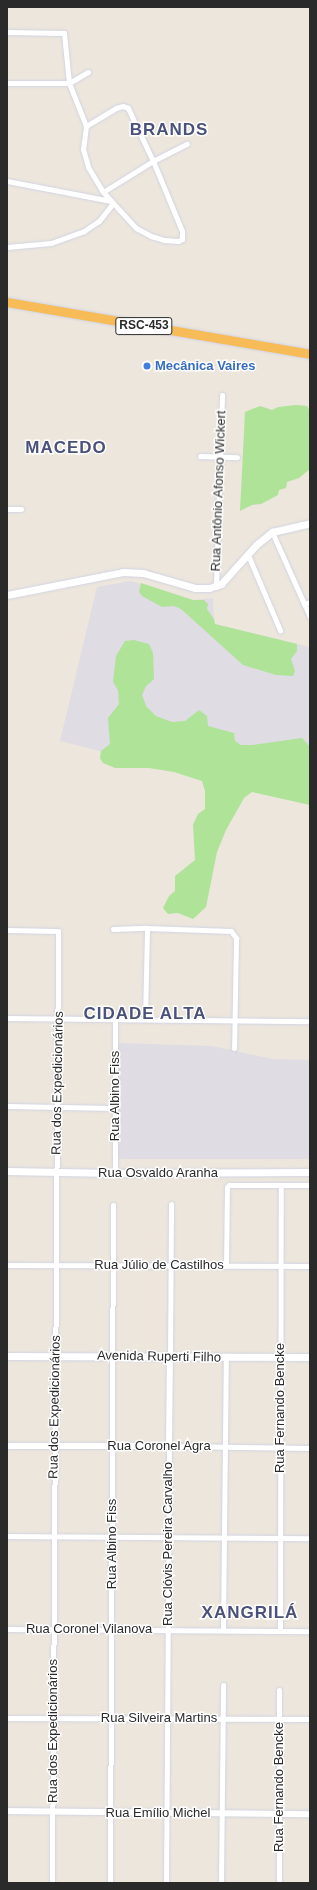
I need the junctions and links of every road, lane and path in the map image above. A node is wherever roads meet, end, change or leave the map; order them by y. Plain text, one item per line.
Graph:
1 (7, 32) edge
2 (88, 72) dead end
3 (7, 83) edge
4 (69, 83) junction
5 (86, 126) junction
6 (187, 144) dead end
7 (153, 161) junction
8 (7, 181) edge
9 (103, 192) junction
10 (112, 202) junction
11 (7, 247) edge
12 (7, 302) edge
13 (282, 350) junction
14 (310, 354) edge
15 (310, 359) edge
16 (222, 395) dead end
17 (200, 456) dead end
18 (220, 456) junction
19 (237, 457) dead end
20 (7, 509) edge
21 (20, 509) dead end
22 (310, 523) edge
23 (272, 532) junction
24 (248, 555) junction
25 (216, 586) junction
26 (7, 594) edge
27 (310, 602) edge
28 (304, 604) junction
29 (310, 617) edge
30 (280, 630) dead end
31 (148, 928) junction
32 (113, 929) dead end
33 (7, 930) edge
34 (7, 1018) edge
35 (59, 1019) junction
36 (115, 1019) junction
37 (145, 1019) junction
38 (234, 1020) junction
39 (310, 1022) edge
40 (234, 1048) dead end
41 (7, 1106) edge
42 (57, 1106) junction
43 (114, 1108) junction
44 (7, 1171) edge
45 (310, 1172) edge
46 (56, 1173) junction
47 (115, 1173) junction
48 (281, 1185) junction
49 (310, 1185) edge
50 (171, 1204) dead end
51 (113, 1205) dead end
52 (7, 1265) edge
53 (56, 1265) junction
54 (113, 1265) junction
55 (171, 1265) junction
56 (226, 1266) junction
57 (281, 1266) junction
58 (310, 1266) edge
59 (7, 1356) edge
60 (55, 1356) junction
61 (113, 1356) junction
62 (170, 1356) junction
63 (280, 1357) junction
64 (310, 1357) edge
65 (226, 1358) junction
66 (7, 1446) edge
67 (54, 1446) junction
68 (112, 1446) junction
69 (169, 1446) junction
70 (225, 1447) junction
71 (280, 1447) junction
72 (310, 1448) edge
73 (7, 1536) edge
74 (54, 1537) junction
75 (112, 1537) junction
76 (168, 1538) junction
77 (224, 1538) junction
78 (280, 1538) junction
79 (310, 1538) edge
80 (7, 1629) edge
81 (53, 1629) junction
82 (168, 1629) junction
83 (111, 1630) junction
84 (223, 1630) junction
85 (280, 1630) junction
86 (310, 1631) edge
87 (223, 1684) dead end
88 (279, 1690) dead end
89 (7, 1718) edge
90 (53, 1718) junction
91 (111, 1718) junction
92 (167, 1718) junction
93 (223, 1719) junction
94 (279, 1719) junction
95 (310, 1720) edge
96 (52, 1810) junction
97 (7, 1811) edge
98 (110, 1813) junction
99 (166, 1813) junction
100 (222, 1813) junction
101 (279, 1814) junction
102 (310, 1814) edge
103 (52, 1883) edge
104 (110, 1883) edge
105 (166, 1883) edge
106 (221, 1883) edge
107 (279, 1883) edge

1 - 4 street
2 - 4 street
3 - 4 street
4 - 5 street
5 - 7 street
5 - 9 street
6 - 7 street
7 - 9 street
7 - 10 street
8 - 10 street
9 - 10 street
10 - 11 street
12 - 13 highway, RSC-453
13 - 14 highway, RSC-453
13 - 15 highway, RSC-453
16 - 18 street, Rua Antônio Afonso Wickert
17 - 18 street
18 - 19 street
18 - 25 street, Rua Antônio Afonso Wickert
20 - 21 street
22 - 23 main road
23 - 24 main road
23 - 28 street
24 - 25 main road
24 - 30 street
25 - 26 main road
27 - 28 street
28 - 29 street
31 - 32 street
31 - 37 street
31 - 38 street
33 - 35 street, Rua dos Expedicionários
34 - 35 street
35 - 36 street
35 - 42 street, Rua dos Expedicionários
36 - 37 street
36 - 43 street, Rua Albino Fiss
37 - 38 street
38 - 39 street
38 - 40 street
41 - 42 street
42 - 43 street
42 - 46 street, Rua dos Expedicionários
43 - 47 street, Rua Albino Fiss
44 - 46 main road, Rua Osvaldo Aranha
45 - 47 main road, Rua Osvaldo Aranha
46 - 47 main road, Rua Osvaldo Aranha
46 - 53 street, Rua dos Expedicionários
48 - 49 street
48 - 56 street
48 - 57 street, Rua Fernando Bencke
50 - 55 street, Rua Clóvis Pereira Carvalho
51 - 54 street, Rua Albino Fiss
52 - 53 street, Rua Júlio de Castilhos
53 - 54 street, Rua Júlio de Castilhos
53 - 60 street, Rua dos Expedicionários
54 - 55 street, Rua Júlio de Castilhos
54 - 61 street, Rua Albino Fiss
55 - 56 street, Rua Júlio de Castilhos
55 - 62 street, Rua Clóvis Pereira Carvalho
56 - 57 street, Rua Júlio de Castilhos
57 - 58 street, Rua Júlio de Castilhos
57 - 63 street, Rua Fernando Bencke
59 - 60 main road, Avenida Ruperti Filho
60 - 61 main road, Avenida Ruperti Filho
60 - 67 street, Rua dos Expedicionários
61 - 62 main road, Avenida Ruperti Filho
61 - 68 street, Rua Albino Fiss
62 - 65 main road, Avenida Ruperti Filho
62 - 69 street, Rua Clóvis Pereira Carvalho
63 - 64 main road, Avenida Ruperti Filho
63 - 65 main road, Avenida Ruperti Filho
63 - 71 street, Rua Fernando Bencke
65 - 70 street
66 - 67 street, Rua Coronel Agra
67 - 68 street, Rua Coronel Agra
67 - 74 street, Rua dos Expedicionários
68 - 69 street, Rua Coronel Agra
68 - 75 street, Rua Albino Fiss
69 - 70 street, Rua Coronel Agra
69 - 76 street, Rua Clóvis Pereira Carvalho
70 - 71 street, Rua Coronel Agra
70 - 77 street
71 - 72 street, Rua Coronel Agra
71 - 78 street, Rua Fernando Bencke
73 - 74 street
74 - 75 street
74 - 81 street, Rua dos Expedicionários
75 - 76 street
75 - 83 street, Rua Albino Fiss
76 - 77 street
76 - 82 street, Rua Clóvis Pereira Carvalho
77 - 78 street
77 - 84 street
78 - 79 street
78 - 85 street, Rua Fernando Bencke
80 - 81 street, Rua Coronel Vilanova
81 - 83 street, Rua Coronel Vilanova
81 - 90 street, Rua dos Expedicionários
82 - 83 street, Rua Coronel Vilanova
82 - 84 street, Rua Coronel Vilanova
82 - 92 street, Rua Clóvis Pereira Carvalho
83 - 91 street, Rua Albino Fiss
84 - 85 street, Rua Coronel Vilanova
85 - 86 street, Rua Coronel Vilanova
87 - 93 street
88 - 94 street, Rua Fernando Bencke
89 - 90 street, Rua Silveira Martins
90 - 91 street, Rua Silveira Martins
90 - 96 street, Rua dos Expedicionários
91 - 92 street, Rua Silveira Martins
91 - 98 street, Rua Albino Fiss
92 - 93 street, Rua Silveira Martins
92 - 99 street, Rua Clóvis Pereira Carvalho
93 - 94 street, Rua Silveira Martins
93 - 100 street
94 - 95 street, Rua Silveira Martins
94 - 101 street, Rua Fernando Bencke
96 - 97 street, Rua Emílio Michel
96 - 98 street, Rua Emílio Michel
96 - 103 street, Rua dos Expedicionários
98 - 99 street, Rua Emílio Michel
98 - 104 street, Rua Albino Fiss
99 - 100 street, Rua Emílio Michel
99 - 105 street, Rua Clóvis Pereira Carvalho
100 - 101 street, Rua Emílio Michel
100 - 106 street
101 - 102 street, Rua Emílio Michel
101 - 107 street, Rua Fernando Bencke

